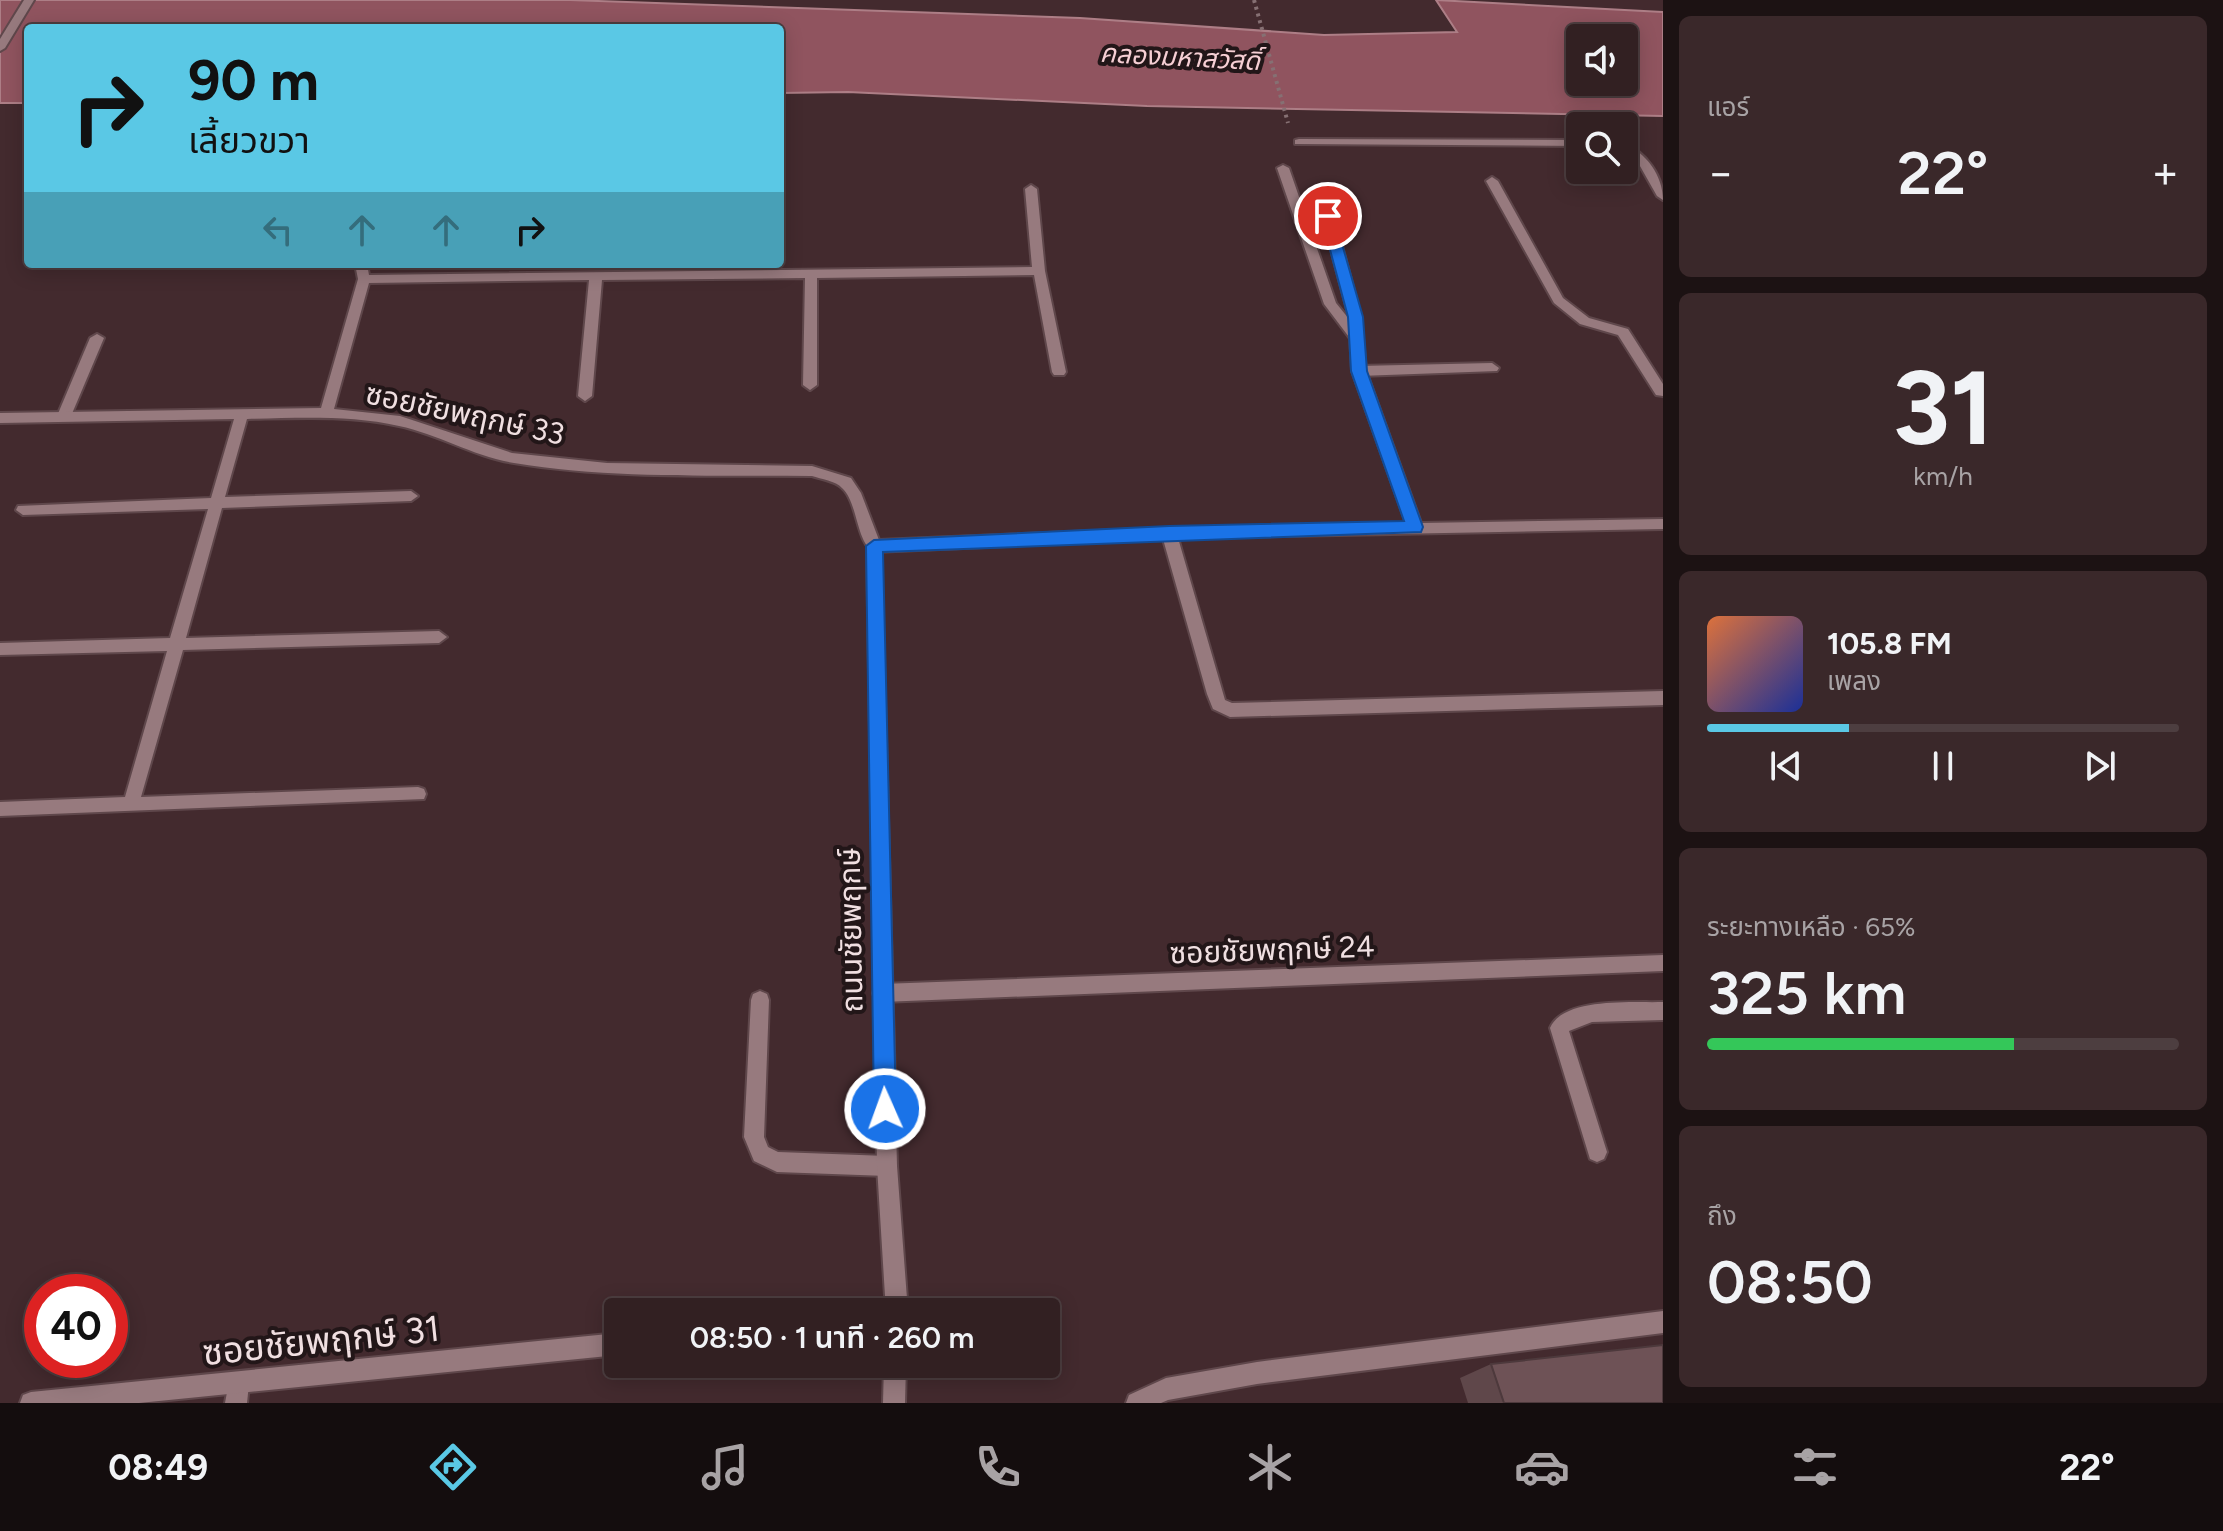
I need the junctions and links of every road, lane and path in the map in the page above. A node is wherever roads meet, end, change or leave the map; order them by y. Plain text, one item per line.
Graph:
1 (29, 0) edge
2 (1254, 0) edge
3 (0, 48) edge
4 (1284, 116) dead end
5 (1299, 142) dead end
6 (1566, 143) edge
7 (1638, 156) edge
8 (1283, 168) dead end
9 (1492, 181) dead end
10 (1031, 189) dead end
11 (1663, 196) edge
12 (1328, 216) dead end
13 (362, 268) edge
14 (1039, 271) junction
15 (811, 274) junction
16 (596, 276) junction
17 (364, 279) junction
18 (97, 338) dead end
19 (1357, 338) junction
20 (1492, 368) dead end
21 (1359, 371) junction
22 (1059, 372) dead end
23 (810, 385) dead end
24 (1662, 395) edge
25 (585, 396) dead end
26 (326, 413) junction
27 (242, 414) junction
28 (64, 416) junction
29 (0, 418) edge
30 (411, 496) dead end
31 (215, 504) junction
32 (23, 510) dead end
33 (1663, 524) edge
34 (1415, 527) junction
35 (1169, 533) junction
36 (874, 546) junction
37 (439, 637) dead end
38 (178, 642) junction
39 (0, 649) edge
40 (1663, 698) edge
41 (418, 794) dead end
42 (131, 804) junction
43 (0, 809) edge
44 (1663, 963) edge
45 (882, 993) junction
46 (760, 1000) dead end
47 (1662, 1012) edge
48 (1597, 1152) dead end
49 (887, 1166) junction
50 (896, 1298) edge
51 (1663, 1322) edge
52 (604, 1346) edge
53 (895, 1378) edge
54 (237, 1393) edge
55 (31, 1403) edge
56 (894, 1403) edge
57 (1137, 1403) edge

1 - 3 street
2 - 4 path
5 - 6 street
7 - 11 street
8 - 19 street
9 - 24 street
10 - 14 street
12 - 19 street
13 - 17 street
14 - 15 street
14 - 22 street
15 - 16 street
15 - 23 street
16 - 17 street
16 - 25 street
17 - 26 street
18 - 28 street
19 - 21 street
20 - 21 street
21 - 34 street
26 - 27 street, ซอยชัยพฤกษ์ 33
26 - 36 street, ซอยชัยพฤกษ์ 33
27 - 28 street, ซอยชัยพฤกษ์ 33
27 - 31 street
28 - 29 street, ซอยชัยพฤกษ์ 33
30 - 31 street
31 - 32 street
31 - 38 street
33 - 34 street
34 - 35 street
35 - 36 street
35 - 40 street
36 - 45 street, ถนนชัยพฤกษ์
37 - 38 street
38 - 39 street
38 - 42 street
41 - 42 street
42 - 43 street
44 - 45 street, ซอยชัยพฤกษ์ 24
45 - 49 street, ถนนชัยพฤกษ์
46 - 49 street
47 - 48 street
49 - 50 street, ถนนชัยพฤกษ์
51 - 57 street
52 - 54 street, ซอยชัยพฤกษ์ 31
53 - 56 street
54 - 55 street, ซอยชัยพฤกษ์ 31

